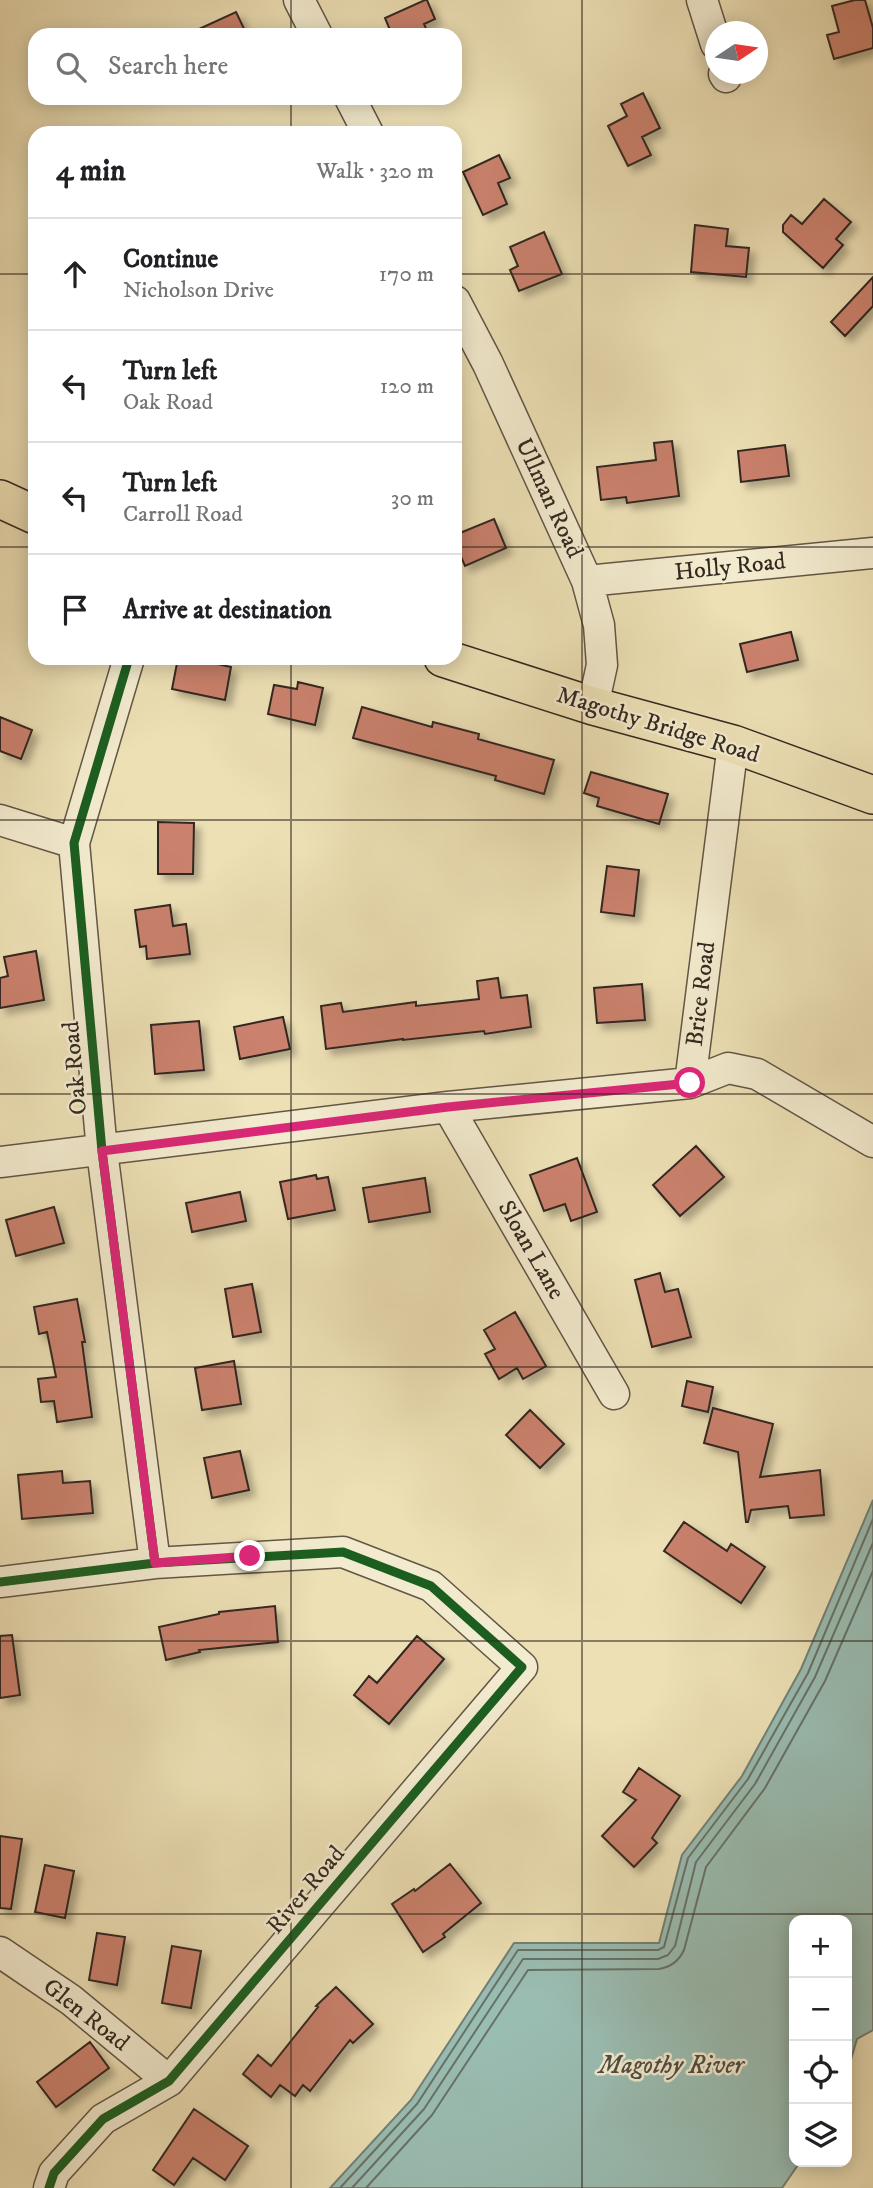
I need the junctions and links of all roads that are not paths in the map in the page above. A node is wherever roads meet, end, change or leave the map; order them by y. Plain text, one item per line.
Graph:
1 (299, 0) edge
2 (702, 0) edge
3 (709, 21) edge
4 (313, 28) edge
5 (354, 105) edge
6 (364, 126) edge
7 (462, 314) edge
8 (0, 499) edge
9 (28, 512) edge
10 (873, 553) edge
11 (587, 581) junction
12 (462, 664) edge
13 (127, 665) edge
14 (593, 706) junction
15 (733, 744) junction
16 (873, 795) edge
17 (0, 820) edge
18 (74, 843) junction
19 (690, 1083) junction
20 (448, 1107) junction
21 (873, 1142) edge
22 (102, 1151) junction
23 (0, 1162) edge
24 (614, 1394) dead end
25 (155, 1563) junction
26 (0, 1582) edge
27 (0, 1952) edge
28 (169, 2081) junction
29 (49, 2188) edge

1 - 4 street
2 - 3 street
5 - 6 street
7 - 11 street, Ullman Road
8 - 9 main road
10 - 11 street, Holly Road
11 - 14 street, Ullman Road
12 - 14 main road, Magothy Bridge Road
13 - 18 street, Oak Road
14 - 15 main road, Magothy Bridge Road
15 - 16 main road, Magothy Bridge Road
15 - 19 street, Brice Road
17 - 18 street
18 - 22 street, Oak Road
19 - 20 street
19 - 21 street, Brice Road
20 - 22 street
20 - 24 street, Sloan Lane
22 - 23 street
22 - 25 street, Oak Road
25 - 26 street
25 - 28 street, River Road
27 - 28 street, Glen Road
28 - 29 street, River Road

